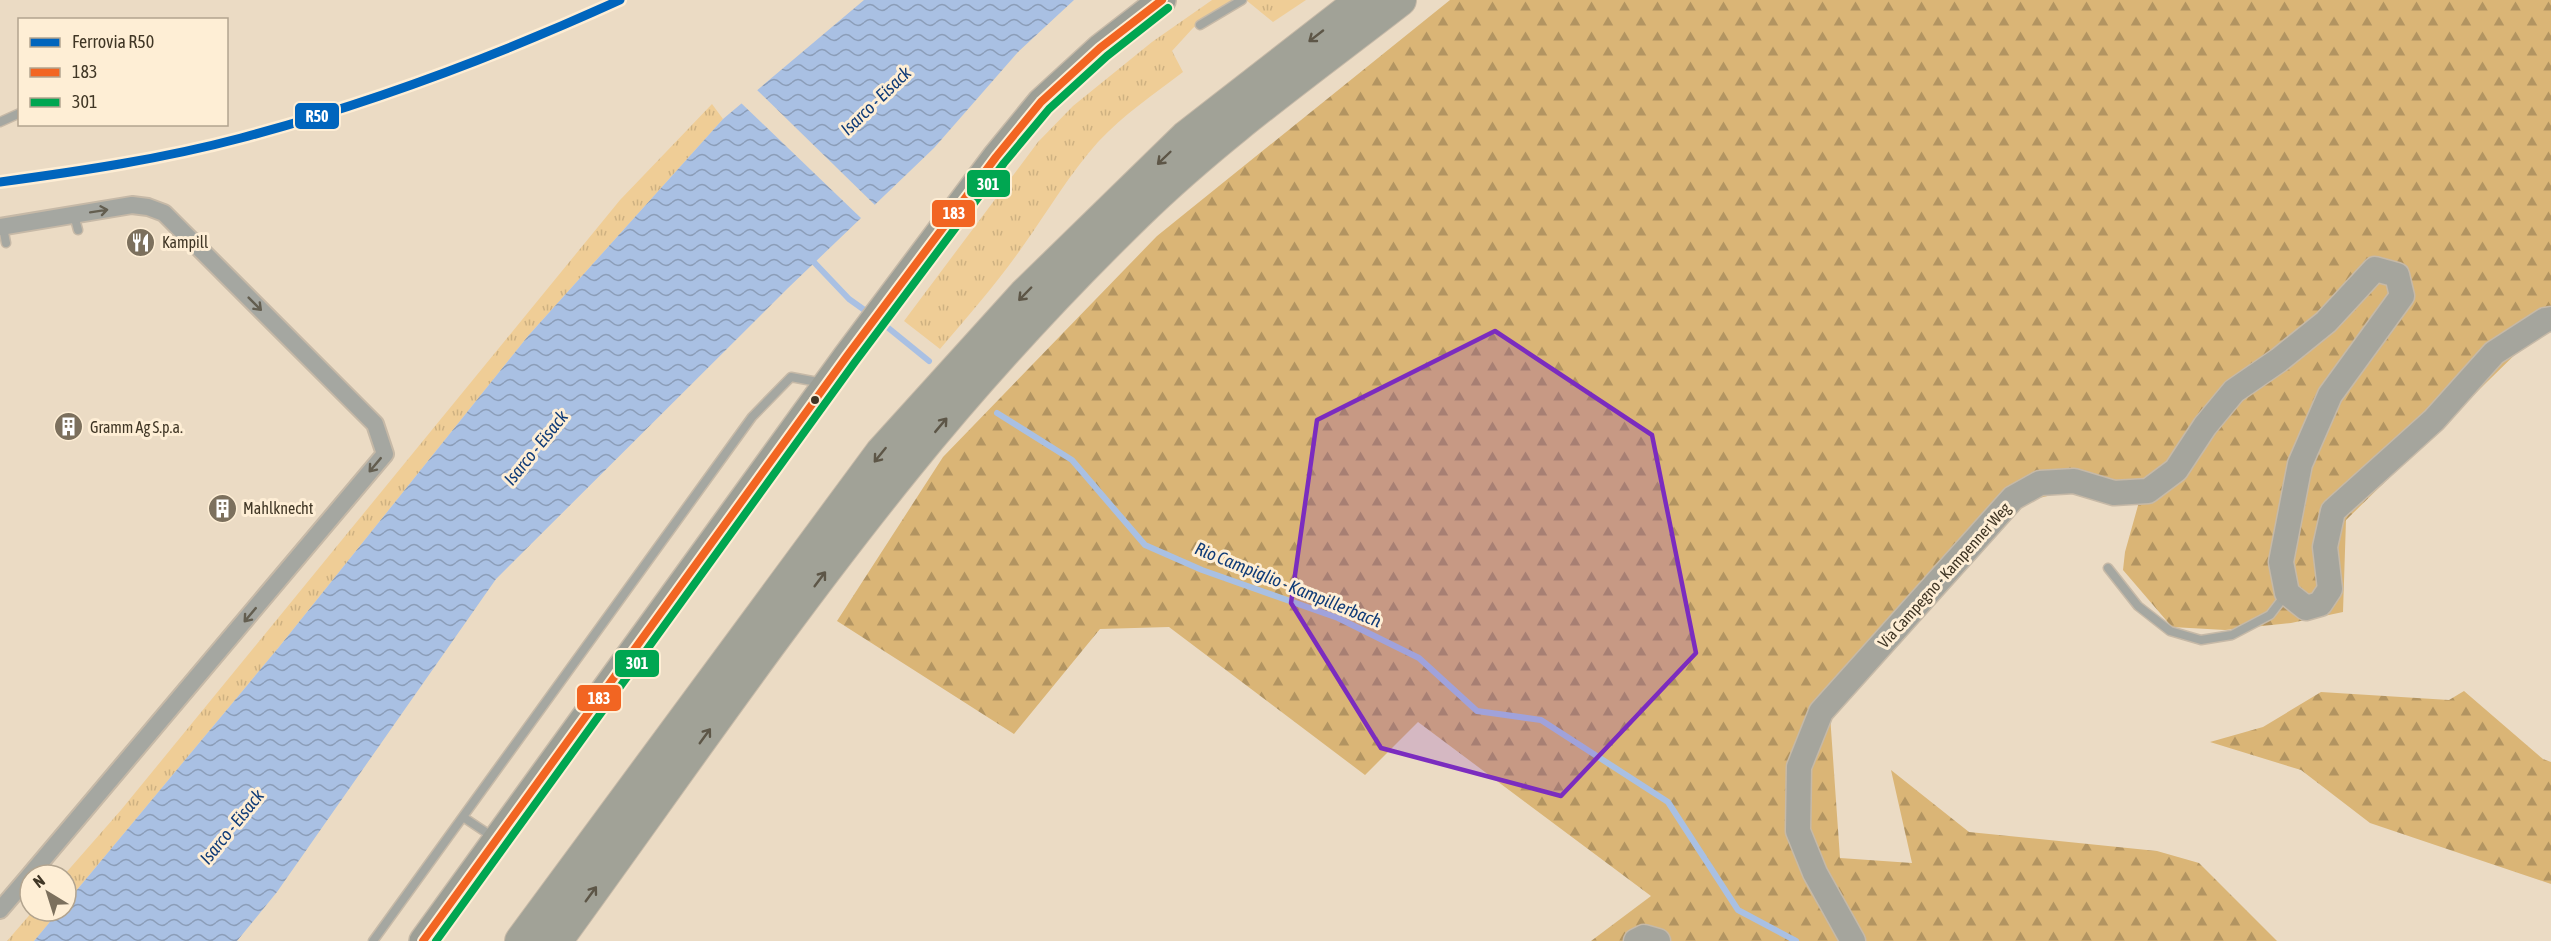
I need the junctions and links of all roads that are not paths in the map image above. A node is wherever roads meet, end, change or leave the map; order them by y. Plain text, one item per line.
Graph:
1 (1162, 0) edge
2 (1242, 0) edge
3 (1362, 0) edge
4 (1400, 0) edge
5 (1200, 25) dead end
6 (18, 114) edge
7 (0, 122) edge
8 (3, 232) edge
9 (2551, 319) edge
10 (827, 384) junction
11 (2108, 568) dead end
12 (2287, 593) junction
13 (463, 817) junction
14 (497, 840) junction
15 (40, 863) edge
16 (18, 889) edge
17 (0, 910) edge
18 (374, 941) edge
19 (423, 941) edge
20 (521, 941) edge
21 (556, 941) edge
22 (1636, 941) edge
23 (1658, 941) edge
24 (1853, 941) edge

1 - 10 main road
2 - 5 lane
3 -> 20 highway
21 -> 4 highway
6 - 7 lane
8 -> 15 street
9 - 12 street
10 - 13 lane
10 - 14 main road
11 - 12 lane
12 - 24 street, Via Campegno - Kampenner Weg
13 - 14 lane
13 - 18 lane
14 - 19 main road
16 - 17 street
22 - 23 street

